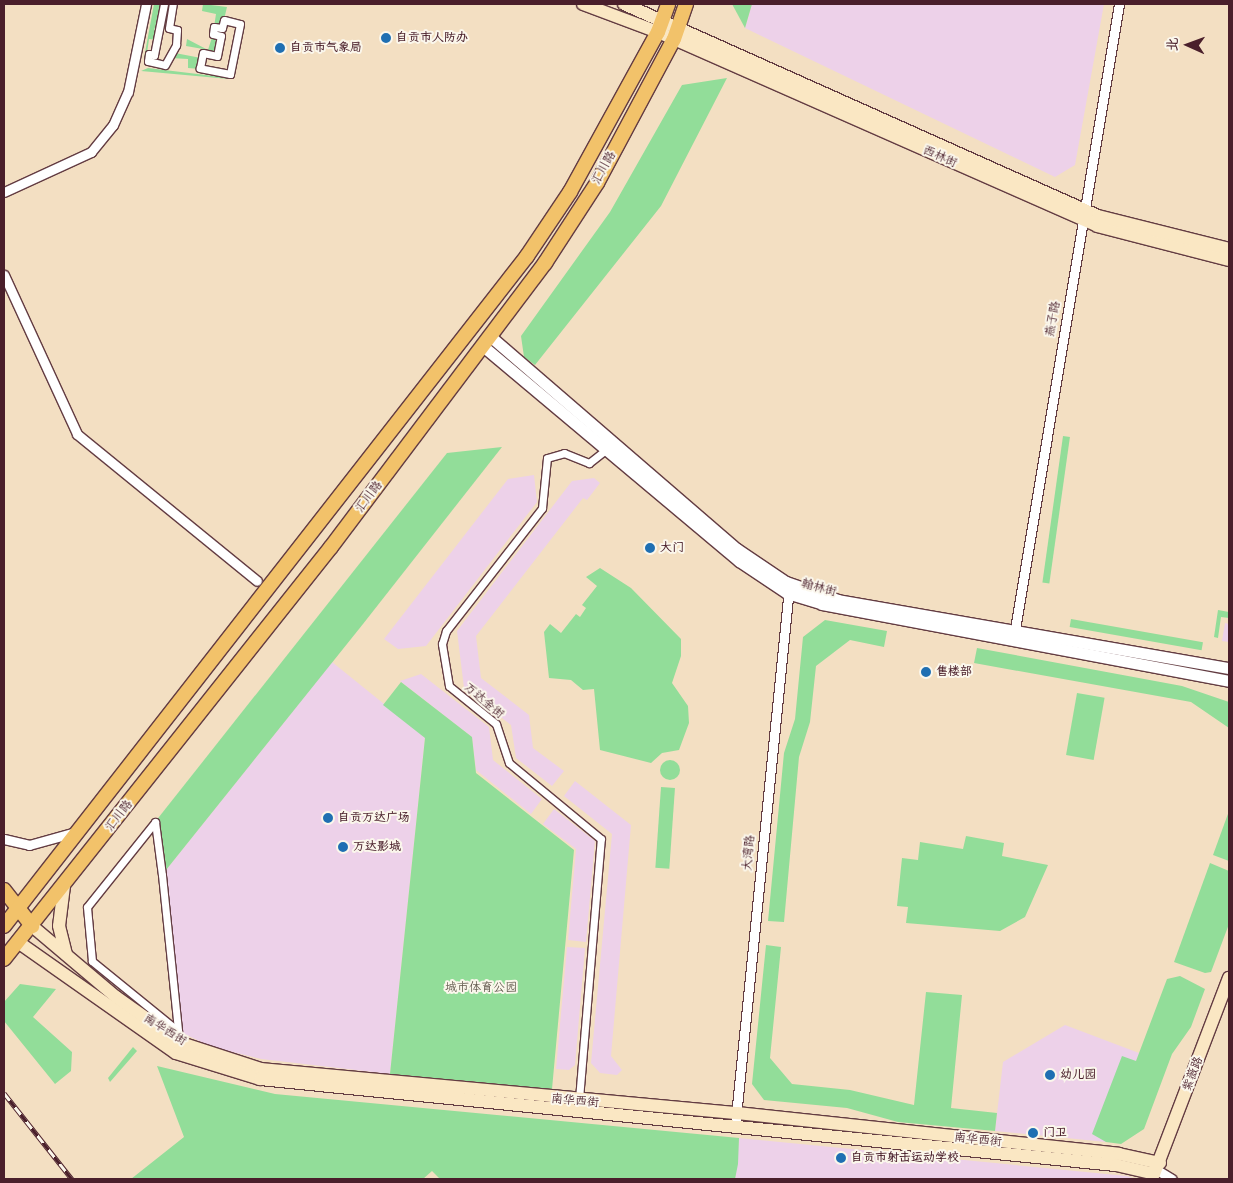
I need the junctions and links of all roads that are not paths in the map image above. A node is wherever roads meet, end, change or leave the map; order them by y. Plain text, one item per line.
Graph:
1 (146, 4) edge
2 (164, 4) edge
3 (174, 4) edge
4 (582, 4) edge
5 (624, 4) edge
6 (668, 4) edge
7 (686, 4) edge
8 (1119, 4) edge
9 (663, 18) junction
10 (679, 26) junction
11 (658, 32) junction
12 (674, 39) junction
13 (200, 68) joint
14 (4, 192) edge
15 (1084, 215) junction
16 (1229, 249) edge
17 (1229, 260) edge
18 (4, 274) edge
19 (487, 342) junction
20 (607, 449) junction
21 (257, 581) dead end
22 (789, 588) junction
23 (1014, 633) junction
24 (1229, 668) edge
25 (1229, 681) edge
26 (155, 822) joint
27 (80, 830) junction
28 (4, 839) edge
29 (64, 886) junction
30 (4, 890) edge
31 (16, 910) junction
32 (32, 926) junction
33 (4, 928) edge
34 (18, 942) junction
35 (66, 954) junction
36 (4, 959) edge
37 (1229, 978) edge
38 (579, 1107) junction
39 (737, 1113) junction
40 (736, 1126) junction
41 (1158, 1167) junction
42 (1172, 1179) edge

1 - 14 street
2 - 3 street
4 - 11 main road, 西林街
5 - 9 main road, 西林街
6 - 9 main road, 汇川路
7 - 10 main road, 汇川路
8 - 15 street, 燕子路
9 - 10 main road, 西林街
9 - 11 main road, 汇川路
10 - 12 main road, 汇川路
10 - 15 main road, 西林街
11 - 12 main road, 西林街
11 - 27 main road, 汇川路
12 - 15 main road, 西林街
12 - 19 main road, 汇川路
13 - 13 street
15 - 16 main road, 西林街
15 - 17 main road, 西林街
15 - 23 street, 燕子路
18 - 21 street
19 - 20 street, 翰林街
19 - 22 street, 翰林街
19 - 29 main road, 汇川路
20 - 22 street, 翰林街
20 - 38 street, 万达金街
22 - 23 street, 翰林街
22 - 39 street, 大湾路
23 - 24 street, 翰林街
23 - 25 street, 翰林街
26 - 26 street
27 - 28 street
27 - 31 main road, 汇川路
29 - 32 main road, 汇川路
29 - 35 main road
30 - 31 main road
31 - 32 main road
31 - 33 main road, 汇川路
32 - 34 main road, 汇川路
32 - 35 main road, 南华西街
33 - 34 main road
34 - 36 main road, 汇川路
34 - 38 main road, 南华西街
35 - 38 main road, 南华西街
37 - 41 main road, 紫薇路
38 - 39 main road, 南华西街
38 - 40 main road, 南华西街
39 - 40 street, 大湾路
39 - 41 main road, 南华西街
40 - 41 main road, 南华西街
41 - 42 street, 南华西街

